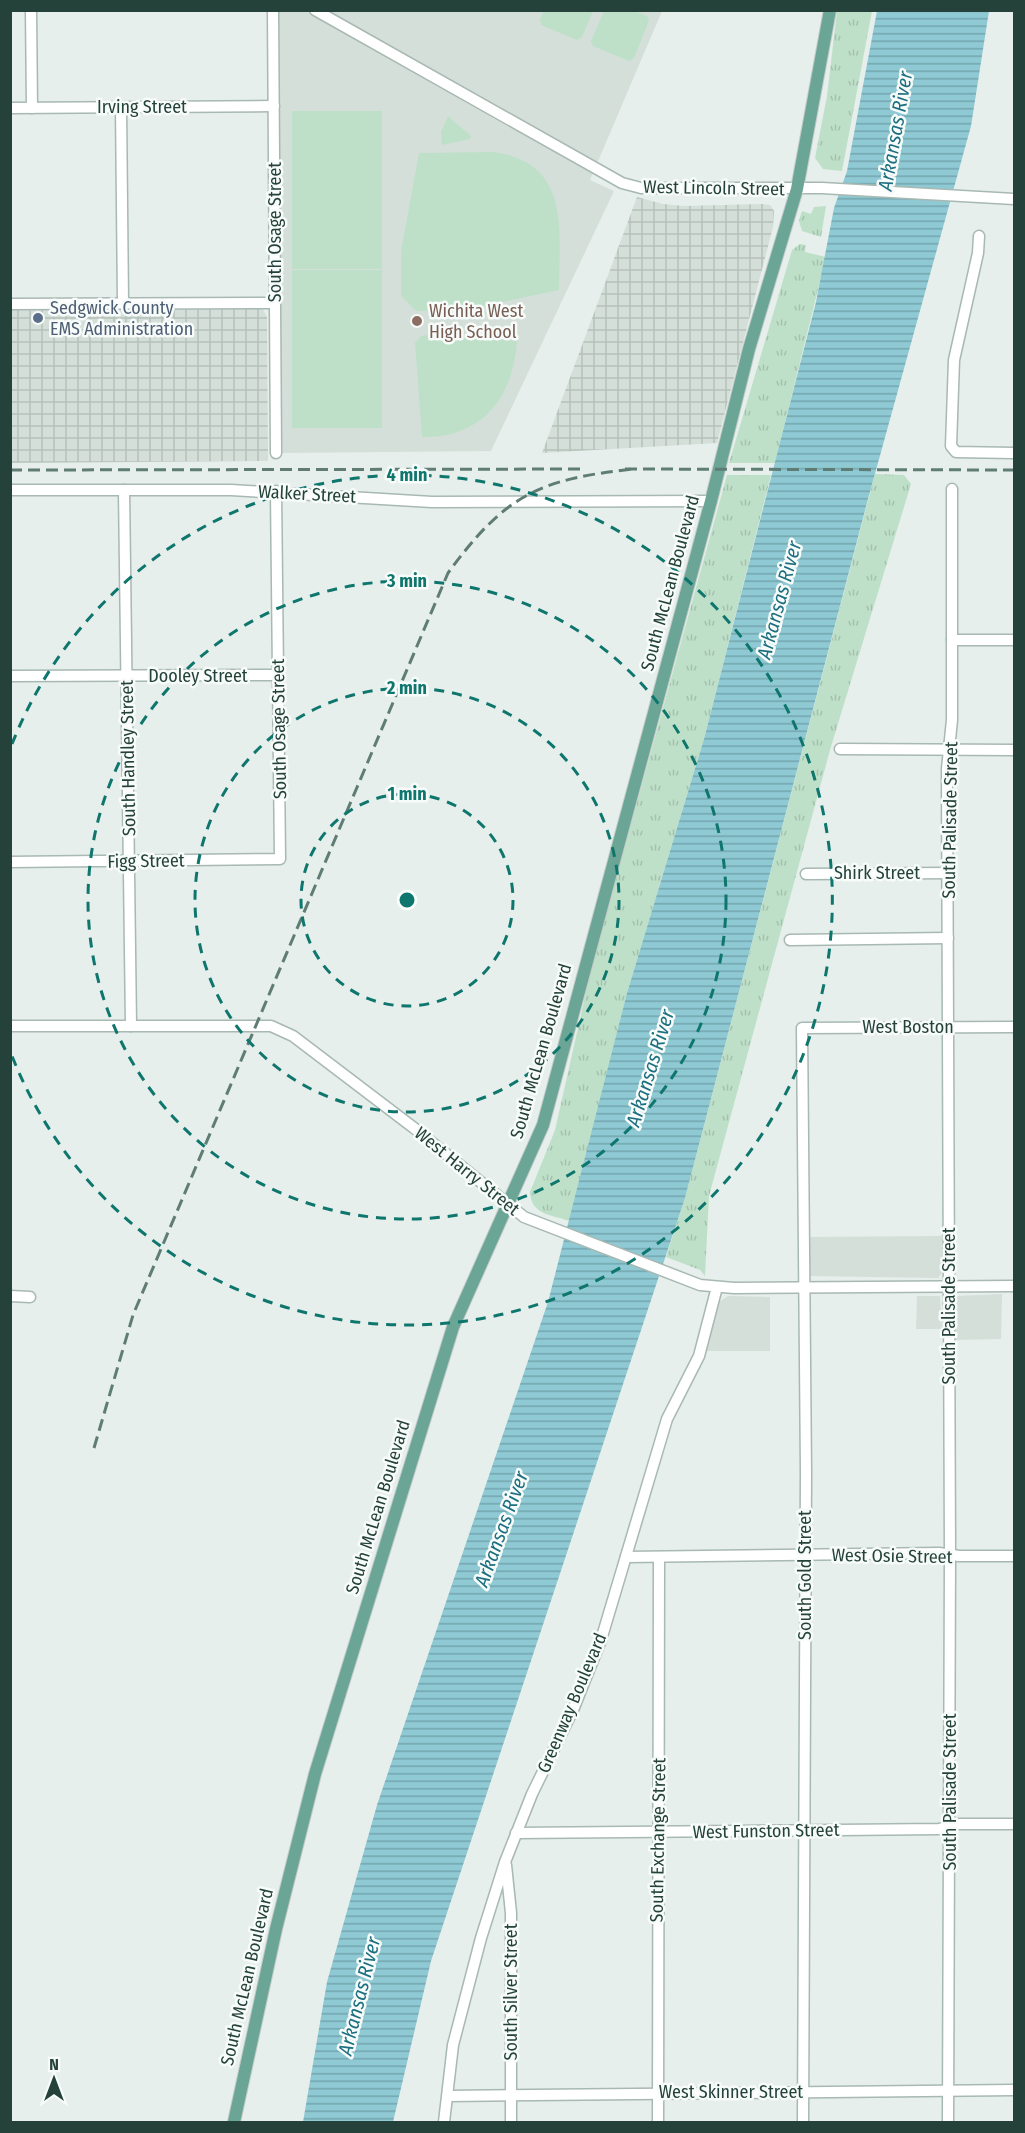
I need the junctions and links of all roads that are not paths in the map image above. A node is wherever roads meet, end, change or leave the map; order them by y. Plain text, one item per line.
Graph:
1 (31, 10) edge
2 (273, 10) edge
3 (315, 10) edge
4 (830, 10) edge
5 (274, 106) junction
6 (121, 107) junction
7 (10, 108) edge
8 (32, 108) junction
9 (796, 189) junction
10 (1014, 199) edge
11 (979, 236) dead end
12 (123, 303) junction
13 (275, 303) junction
14 (10, 304) edge
15 (276, 453) dead end
16 (1014, 453) edge
17 (124, 489) junction
18 (952, 489) dead end
19 (10, 490) edge
20 (276, 491) junction
21 (711, 501) junction
22 (952, 640) junction
23 (1014, 640) edge
24 (278, 675) junction
25 (10, 676) edge
26 (127, 676) junction
27 (840, 749) dead end
28 (950, 750) junction
29 (1014, 750) edge
30 (280, 859) joint
31 (129, 861) junction
32 (10, 862) edge
33 (948, 873) junction
34 (806, 874) dead end
35 (948, 938) junction
36 (790, 940) dead end
37 (10, 1026) edge
38 (130, 1026) junction
39 (949, 1027) junction
40 (1014, 1027) edge
41 (802, 1028) joint
42 (509, 1204) junction
43 (1014, 1286) edge
44 (717, 1287) junction
45 (949, 1287) junction
46 (803, 1288) junction
47 (10, 1296) edge
48 (30, 1296) dead end
49 (805, 1555) junction
50 (950, 1555) junction
51 (1014, 1556) edge
52 (627, 1557) junction
53 (659, 1557) junction
54 (1014, 1824) edge
55 (950, 1826) junction
56 (804, 1831) junction
57 (516, 1833) junction
58 (658, 1833) junction
59 (505, 1862) junction
60 (948, 2090) junction
61 (1014, 2090) edge
62 (803, 2092) junction
63 (658, 2093) junction
64 (511, 2095) junction
65 (447, 2096) junction
66 (234, 2122) edge
67 (444, 2122) edge
68 (511, 2122) edge
69 (658, 2122) edge
70 (803, 2122) edge
71 (948, 2122) edge

1 - 8 street
2 - 5 street, South Osage Street
3 - 9 street, West Lincoln Street
4 - 9 main road, South McLean Boulevard
5 - 6 street, Irving Street
5 - 13 street, South Osage Street
6 - 8 street, Irving Street
6 - 12 street
7 - 8 street, Irving Street
9 - 10 street, West Lincoln Street
9 - 21 main road, South McLean Boulevard
11 - 16 street
12 - 13 street
12 - 14 street
13 - 15 street, South Osage Street
17 - 19 street, Walker Street
17 - 20 street, Walker Street
17 - 26 street, South Handley Street
18 - 22 street, South Palisade Street
20 - 21 street, Walker Street
20 - 24 street, South Osage Street
21 - 42 main road, South McLean Boulevard
22 - 23 street
22 - 28 street, South Palisade Street
24 - 26 street, Dooley Street
24 - 30 street, South Osage Street
25 - 26 street, Dooley Street
26 - 31 street, South Handley Street
27 - 28 street
28 - 29 street
28 - 33 street, South Palisade Street
30 - 31 street, Figg Street
31 - 32 street, Figg Street
31 - 38 street, South Handley Street
33 - 34 street, Shirk Street
33 - 35 street, South Palisade Street
35 - 36 street
35 - 39 street, South Palisade Street
37 - 38 street, West Harry Street
38 - 42 street, West Harry Street
39 - 40 street, West Boston
39 - 41 street, West Boston
39 - 45 street, South Palisade Street
41 - 46 street, South Gold Street
42 - 44 street, West Harry Street
42 - 66 main road, South McLean Boulevard
43 - 45 street, West Harry Street
44 - 46 street, West Harry Street
44 - 52 street, Greenway Boulevard
45 - 46 street, West Harry Street
45 - 50 street, South Palisade Street
46 - 49 street, South Gold Street
47 - 48 street
49 - 50 street, West Osie Street
49 - 53 street, West Osie Street
49 - 56 street, South Gold Street
50 - 51 street, West Osie Street
50 - 55 street, South Palisade Street
52 - 53 street, West Osie Street
52 - 57 street, Greenway Boulevard
53 - 58 street, South Exchange Street
54 - 55 street, West Funston Street
55 - 56 street, West Funston Street
55 - 60 street, South Palisade Street
56 - 58 street, West Funston Street
56 - 62 street, South Gold Street
57 - 58 street, West Funston Street
57 - 59 street, Greenway Boulevard
58 - 63 street, South Exchange Street
59 - 64 street, South Silver Street
59 - 65 street, Greenway Boulevard
60 - 61 street, West Skinner Street
60 - 62 street, West Skinner Street
60 - 71 street, South Palisade Street
62 - 63 street, West Skinner Street
62 - 70 street, South Gold Street
63 - 64 street, West Skinner Street
63 - 69 street, South Exchange Street
64 - 65 street, West Skinner Street
64 - 68 street, South Silver Street
65 - 67 street, Greenway Boulevard

